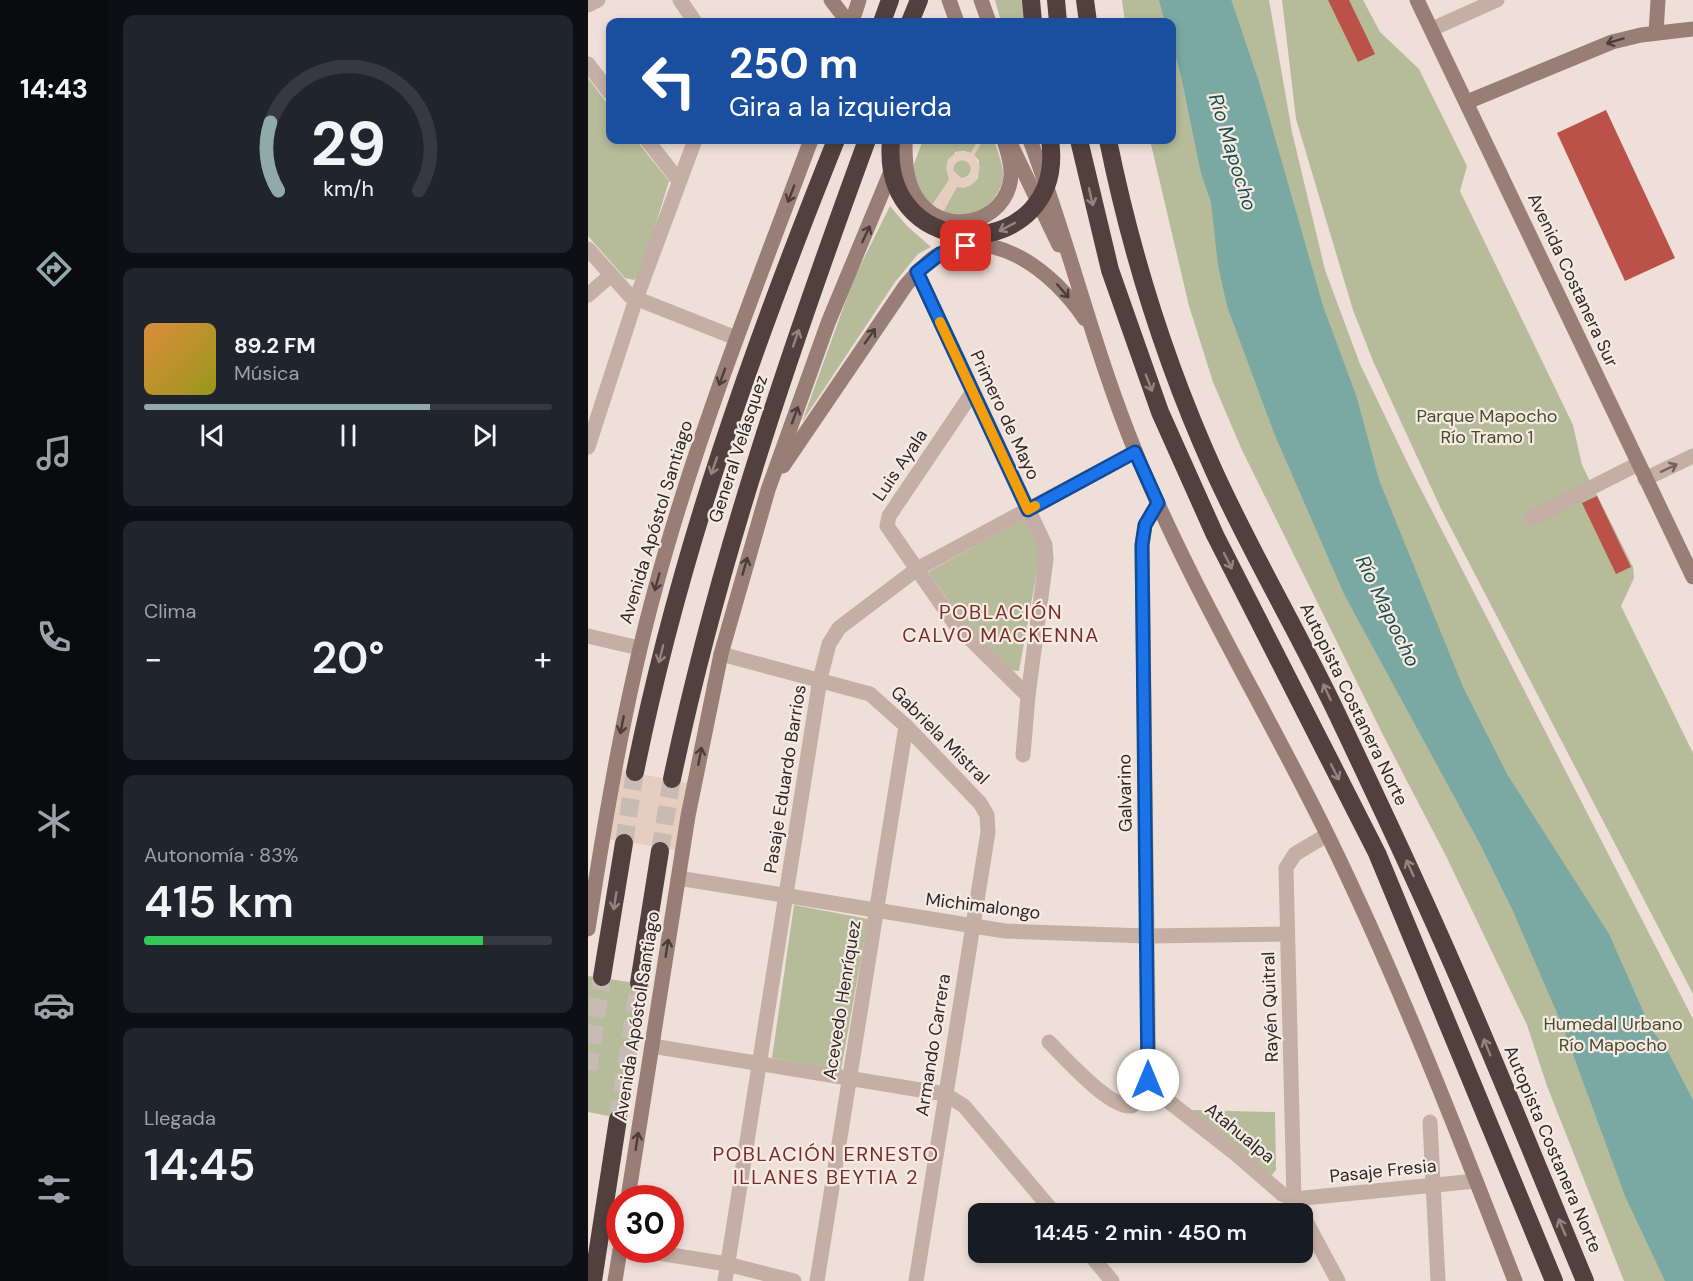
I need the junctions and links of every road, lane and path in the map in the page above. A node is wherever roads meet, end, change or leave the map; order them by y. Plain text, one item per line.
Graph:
1 (598, 0) edge
2 (680, 0) edge
3 (831, 0) edge
4 (859, 0) edge
5 (919, 0) edge
6 (981, 0) edge
7 (1031, 0) edge
8 (1056, 0) edge
9 (1084, 0) edge
10 (1417, 0) edge
11 (1497, 0) edge
12 (1658, 0) edge
13 (588, 5) edge
14 (692, 18) edge
15 (847, 18) edge
16 (852, 18) edge
17 (912, 18) edge
18 (988, 18) edge
19 (1033, 18) edge
20 (1058, 18) edge
21 (1087, 18) edge
22 (1432, 29) junction
23 (1693, 29) edge
24 (1656, 33) junction
25 (588, 64) edge
26 (606, 88) edge
27 (1467, 102) junction
28 (650, 144) edge
29 (693, 144) edge
30 (809, 144) edge
31 (834, 144) edge
32 (866, 144) edge
33 (891, 144) edge
34 (903, 144) edge
35 (905, 144) edge
36 (1007, 144) edge
37 (1008, 144) edge
38 (1032, 144) edge
39 (1050, 144) edge
40 (1080, 144) edge
41 (1109, 144) edge
42 (679, 181) junction
43 (588, 249) edge
44 (917, 272) junction
45 (611, 275) junction
46 (1077, 283) junction
47 (588, 295) edge
48 (636, 299) junction
49 (1095, 333) junction
50 (736, 338) junction
51 (972, 393) junction
52 (602, 405) junction
53 (588, 417) edge
54 (588, 447) edge
55 (1135, 452) junction
56 (1693, 456) edge
57 (1638, 464) junction
58 (1645, 479) junction
59 (768, 490) junction
60 (1158, 503) junction
61 (1028, 510) junction
62 (1531, 518) dead end
63 (917, 569) junction
64 (1693, 578) edge
65 (588, 636) edge
66 (639, 648) junction
67 (721, 654) junction
68 (820, 679) junction
69 (1028, 696) junction
70 (906, 726) junction
71 (1023, 756) dead end
72 (635, 772) tunnel mouth
73 (672, 779) tunnel mouth
74 (987, 815) joint
75 (1327, 835) junction
76 (624, 843) tunnel mouth
77 (660, 851) tunnel mouth
78 (678, 878) junction
79 (786, 896) junction
80 (876, 911) junction
81 (973, 927) junction
82 (588, 929) edge
83 (1287, 934) junction
84 (1146, 936) junction
85 (602, 977) tunnel mouth
86 (639, 983) tunnel mouth
87 (1049, 1042) dead end
88 (652, 1046) junction
89 (759, 1064) junction
90 (849, 1078) junction
91 (1149, 1086) junction
92 (945, 1094) junction
93 (618, 1119) tunnel mouth
94 (1430, 1122) dead end
95 (1476, 1180) junction
96 (630, 1185) edge
97 (1432, 1185) junction
98 (1294, 1199) junction
99 (1046, 1203) edge
100 (1296, 1203) edge
101 (1313, 1234) edge
102 (684, 1257) edge
103 (618, 1263) edge
104 (1097, 1263) edge
105 (727, 1264) junction
106 (790, 1280) edge
107 (593, 1281) edge
108 (615, 1281) edge
109 (725, 1281) edge
110 (817, 1281) edge
111 (916, 1281) edge
112 (1112, 1281) edge
113 (1338, 1281) edge
114 (1438, 1281) edge
115 (1515, 1281) edge
116 (1554, 1281) edge
117 (1585, 1281) edge

1 - 13 street
2 - 14 street
3 - 15 main road
4 - 16 main road
5 - 17 highway
6 - 18 main road
7 - 19 highway
8 - 20 highway
9 - 21 highway
10 - 22 main road, Avenida Costanera Sur
11 - 22 street
12 - 24 main road
22 - 27 main road, Avenida Costanera Sur
23 - 24 main road
24 -> 27 main road
25 - 26 street
27 - 57 main road, Avenida Costanera Sur
28 - 42 street
29 - 42 street
30 -> 50 main road, Avenida Apóstol Santiago
31 -> 72 highway, General Velásquez
73 -> 32 highway, General Velásquez
39 -> 33 highway
59 -> 34 main road, Avenida Apóstol Santiago
35 - 36 main road
37 - 46 main road
38 - 46 main road
40 -> 116 highway
117 -> 41 highway, Autopista Costanera Norte
42 - 48 street
43 - 45 street
44 -> 49 main road, Avenida Apóstol Santiago
44 - 51 street, Primero de Mayo
59 -> 44 main road, Avenida Apóstol Santiago
45 - 47 street
45 - 48 street
46 - 49 main road
48 - 50 street
48 - 52 street
49 - 55 main road
50 -> 66 main road, Avenida Apóstol Santiago
51 - 61 street, Primero de Mayo
51 - 63 street, Luis Ayala
52 - 53 street
52 - 54 street
55 - 60 main road
55 - 61 street, Pasaje Eduardo Barrios
58 -> 56 street
57 - 58 main road, Avenida Costanera Sur
57 - 62 street
58 - 64 main road, Avenida Costanera Sur
67 -> 59 main road, Avenida Apóstol Santiago
60 - 75 main road
60 - 84 street, Galvarino
61 - 63 street, Pasaje Eduardo Barrios
61 - 69 street, Primero de Mayo
63 - 68 street, Pasaje Eduardo Barrios
63 - 69 street, Luis Ayala
65 - 66 street
66 -> 82 main road, Avenida Apóstol Santiago
67 - 68 street, Gabriela Mistral
78 -> 67 main road, Avenida Apóstol Santiago
68 - 70 street, Gabriela Mistral
68 - 79 street, Pasaje Eduardo Barrios
69 - 71 street, Primero de Mayo
70 - 74 street, Gabriela Mistral
70 - 80 street, Acevedo Henríquez
74 - 81 street, Armando Carrera
75 - 83 street, Rayén Quitral
75 - 95 main road
76 -> 85 highway
77 - 86 highway
78 - 79 street, Michimalongo
88 -> 78 main road, Avenida Apóstol Santiago
79 - 80 street, Michimalongo
79 - 89 street, Pasaje Eduardo Barrios
80 - 81 street, Michimalongo
80 - 90 street, Acevedo Henríquez
81 - 84 street, Michimalongo
81 - 92 street, Armando Carrera
83 - 84 street, Michimalongo
83 - 98 street, Rayén Quitral
84 - 91 street, Galvarino
87 - 91 street
88 - 89 street
96 -> 88 main road, Avenida Apóstol Santiago
89 - 90 street
89 - 105 street, Pasaje Eduardo Barrios
90 - 92 street
90 - 110 street, Acevedo Henríquez
91 - 98 street, Atahualpa
92 - 99 street
92 - 111 street, Armando Carrera
93 - 107 highway
94 - 97 street
95 - 97 street, Pasaje Fresia
95 - 115 main road
97 - 98 street, Pasaje Fresia
97 - 114 street
98 - 100 street, Atahualpa
101 - 113 street, Atahualpa
102 - 105 street
103 - 108 main road
104 - 112 street
105 - 106 street
105 - 109 street, Pasaje Eduardo Barrios

